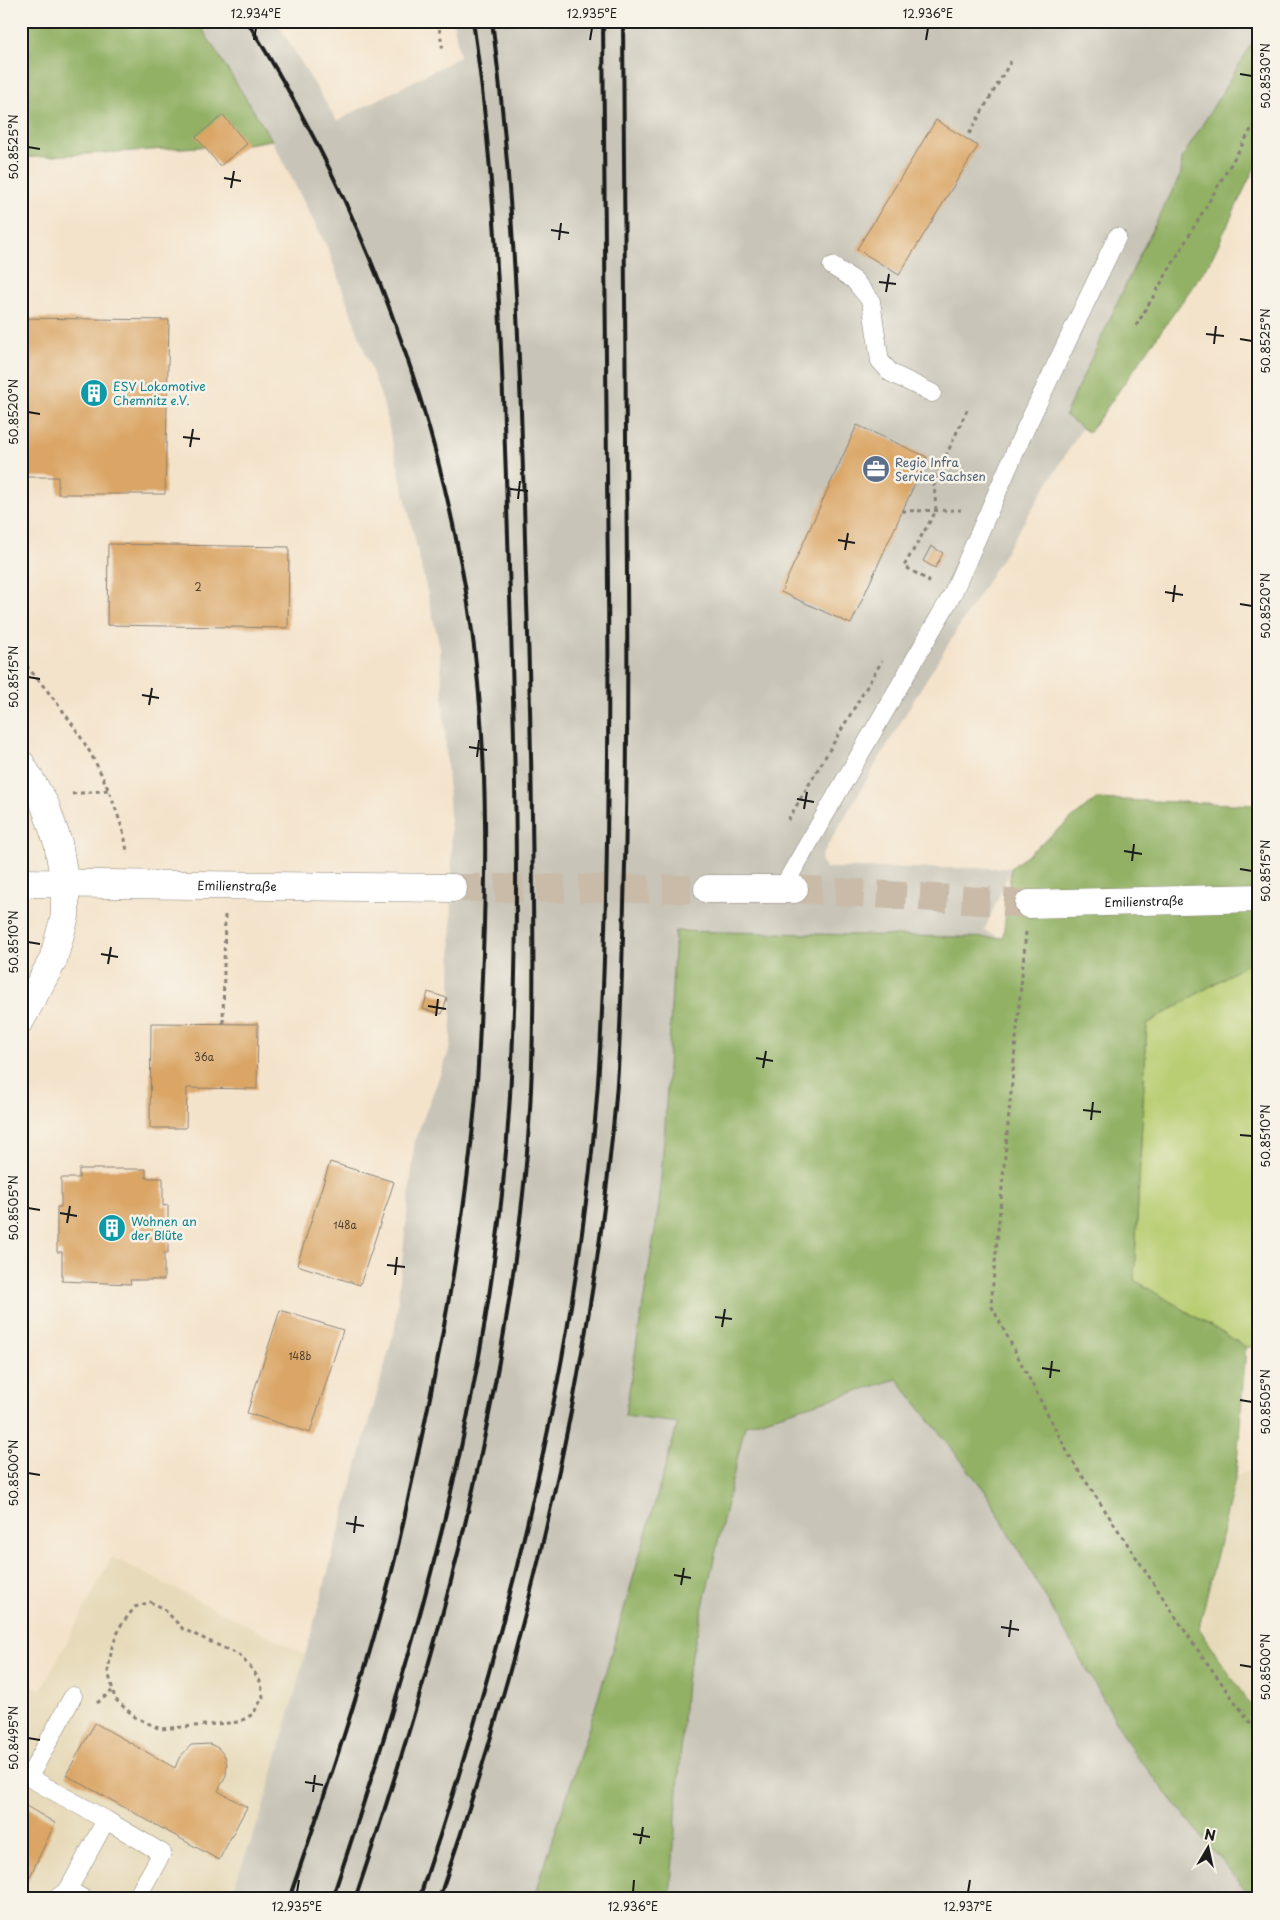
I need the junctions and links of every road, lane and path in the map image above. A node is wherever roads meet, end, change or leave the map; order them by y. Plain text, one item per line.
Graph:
1 (438, 21) edge
2 (443, 51) dead end
3 (1011, 61) dead end
4 (1259, 116) edge
5 (969, 134) dead end
6 (1117, 237) dead end
7 (832, 266) dead end
8 (1136, 326) dead end
9 (932, 393) dead end
10 (967, 410) dead end
11 (990, 510) junction
12 (902, 511) dead end
13 (936, 511) junction
14 (924, 589) dead end
15 (884, 658) dead end
16 (21, 660) edge
17 (21, 764) edge
18 (788, 820) dead end
19 (21, 883) edge
20 (65, 884) junction
21 (127, 884) junction
22 (226, 885) junction
23 (452, 888) tunnel mouth
24 (708, 889) tunnel mouth
25 (788, 889) joint
26 (1259, 898) edge
27 (1028, 904) joint
28 (21, 1018) edge
29 (223, 1023) dead end
30 (112, 1691) joint
31 (73, 1696) dead end
32 (1259, 1735) edge
33 (25, 1775) edge
34 (106, 1820) junction
35 (62, 1894) edge
36 (84, 1899) edge
37 (136, 1899) edge

1 - 2 path
3 - 5 path
4 - 8 path
6 - 11 lane
7 - 9 lane
10 - 13 path
11 - 13 path
11 - 25 lane
12 - 13 path
13 - 14 path
15 - 18 path
16 - 21 path
17 - 20 street
19 - 20 street, Emilienstraße
20 - 21 street, Emilienstraße
20 - 28 street
21 - 22 street, Emilienstraße
22 - 23 street, Emilienstraße
22 - 29 path
24 - 25 street
26 - 27 street, Emilienstraße
27 - 32 path
30 - 30 path
31 - 33 lane
33 - 34 lane
34 - 35 lane
34 - 37 lane
35 - 36 lane

